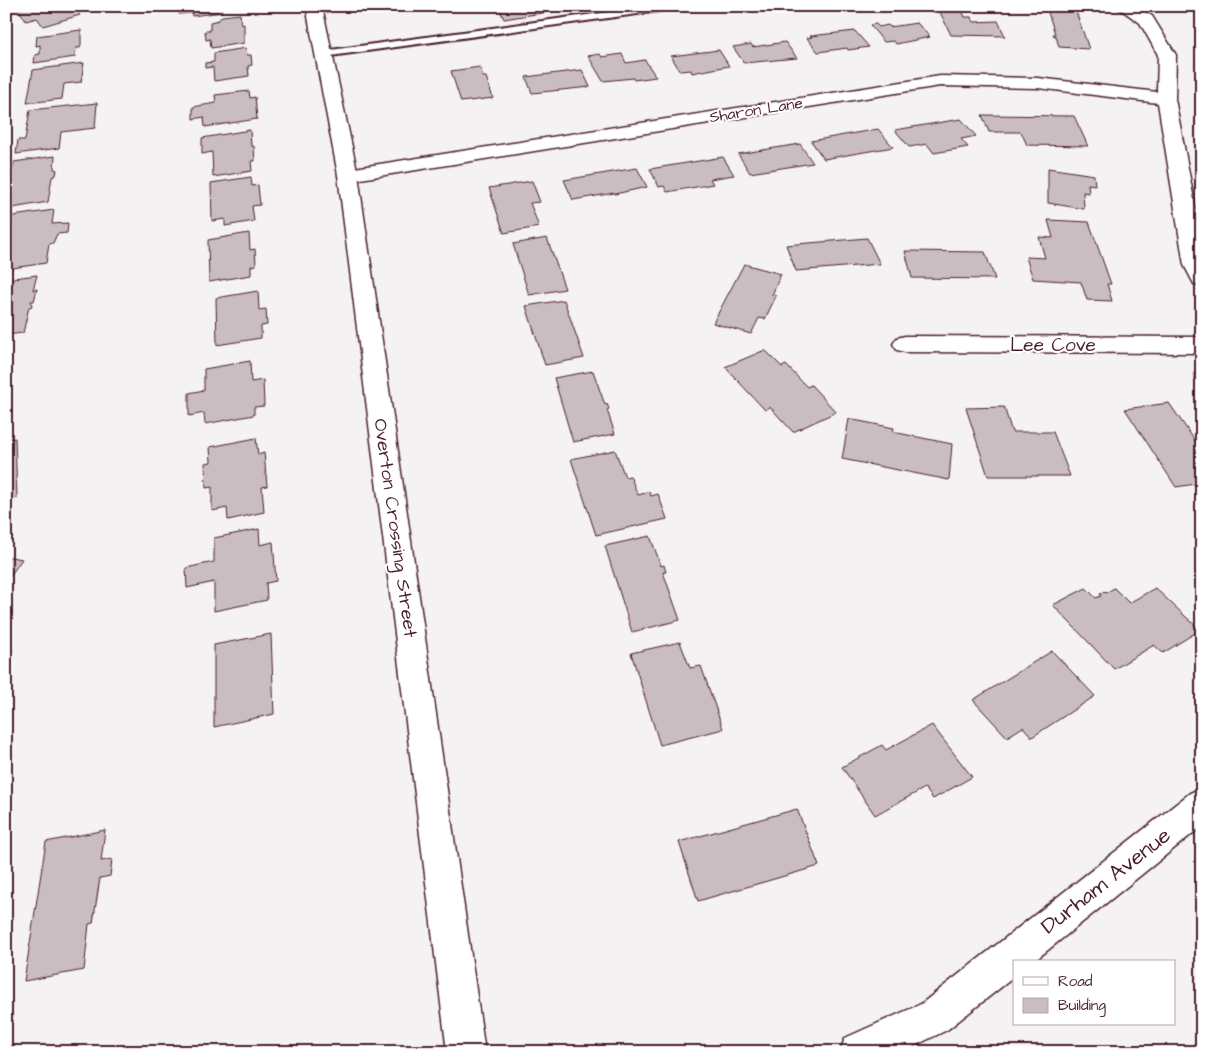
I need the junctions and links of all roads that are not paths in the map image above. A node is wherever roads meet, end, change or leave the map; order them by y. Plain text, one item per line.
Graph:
1 (314, 6) edge
2 (674, 6) edge
3 (1124, 6) edge
4 (323, 54) junction
5 (1166, 99) junction
6 (348, 175) junction
7 (1202, 280) edge
8 (905, 344) dead end
9 (1202, 345) edge
10 (1202, 805) edge
11 (466, 1052) edge
12 (860, 1052) edge

1 - 4 street, Overton Crossing Street
2 - 4 lane
3 - 5 street
4 - 6 street, Overton Crossing Street
5 - 6 street, Sharon Lane
5 - 7 street
6 - 11 street, Overton Crossing Street
8 - 9 street, Lee Cove
10 - 12 street, Durham Avenue

